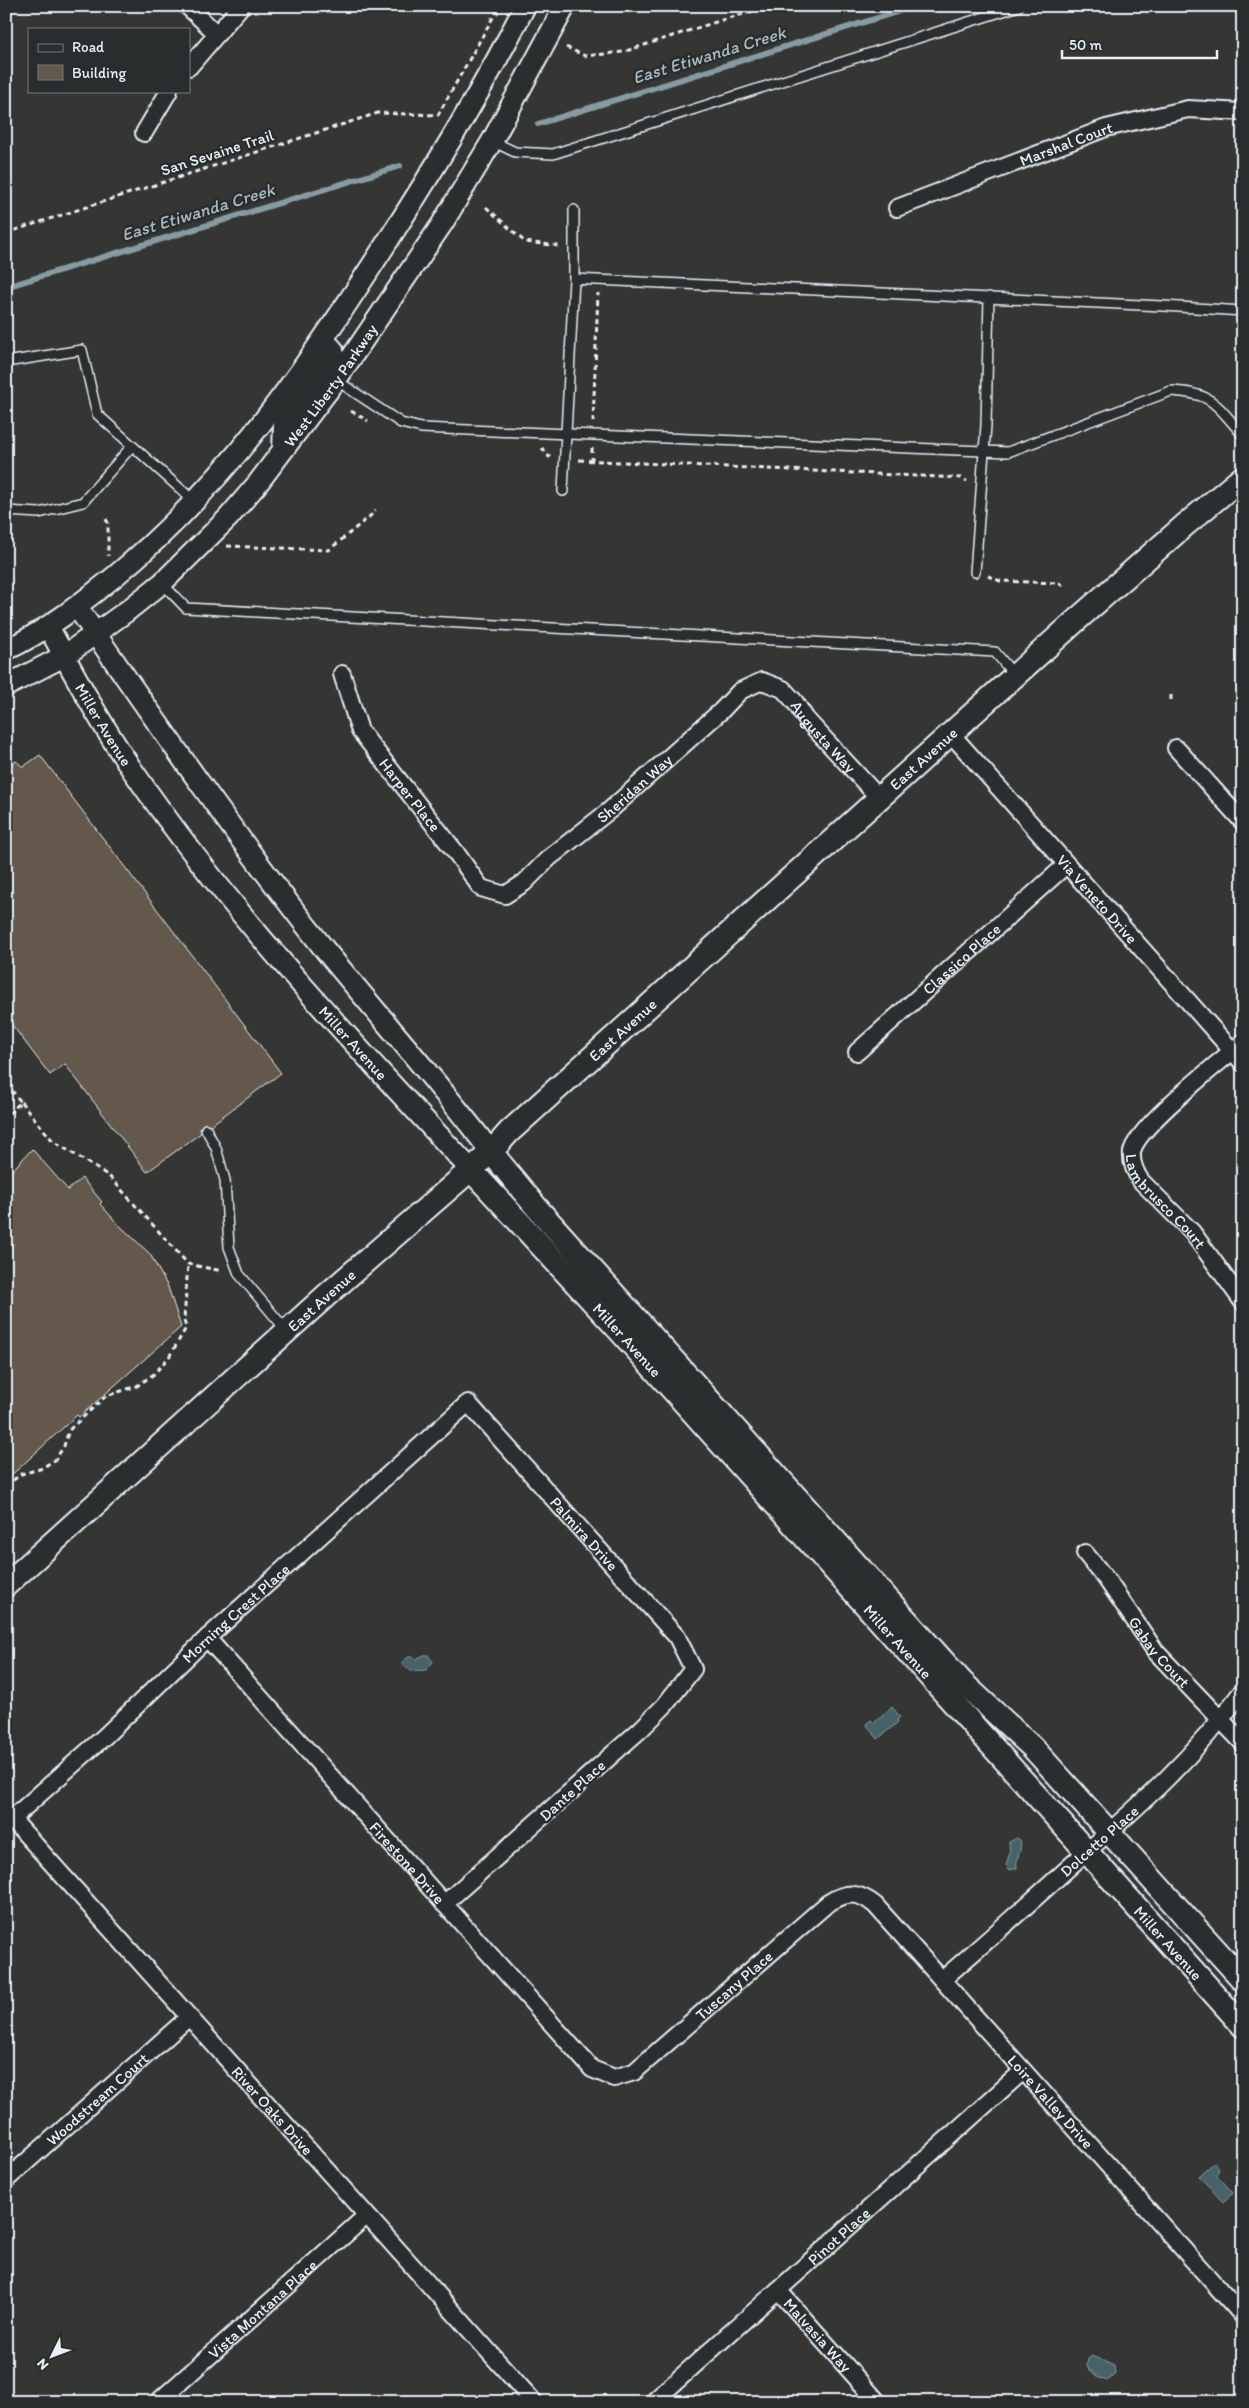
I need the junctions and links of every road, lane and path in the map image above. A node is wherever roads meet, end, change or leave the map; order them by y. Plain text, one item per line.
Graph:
1 (187, 6) edge
2 (241, 6) edge
3 (525, 6) edge
4 (565, 6) edge
5 (773, 6) edge
6 (1019, 6) edge
7 (496, 12) dead end
8 (217, 34) junction
9 (571, 50) dead end
10 (190, 66) edge
11 (167, 92) edge
12 (1243, 112) edge
13 (144, 133) dead end
14 (492, 141) junction
15 (897, 208) dead end
16 (574, 210) dead end
17 (6, 233) edge
18 (574, 279) junction
19 (989, 297) junction
20 (1243, 311) edge
21 (324, 340) junction
22 (6, 362) edge
23 (336, 380) junction
24 (351, 411) dead end
25 (376, 426) dead end
26 (565, 435) junction
27 (1243, 435) edge
28 (132, 446) junction
29 (534, 446) dead end
30 (283, 450) junction
31 (984, 452) junction
32 (565, 459) junction
33 (1243, 477) edge
34 (981, 488) junction
35 (564, 492) dead end
36 (196, 502) junction
37 (6, 511) edge
38 (376, 511) dead end
39 (106, 519) dead end
40 (227, 546) dead end
41 (108, 556) dead end
42 (975, 572) joint
43 (162, 582) junction
44 (1065, 588) dead end
45 (77, 607) junction
46 (49, 628) junction
47 (96, 635) junction
48 (6, 650) edge
49 (64, 656) junction
50 (342, 674) dead end
51 (1016, 676) junction
52 (762, 681) joint
53 (6, 686) edge
54 (1171, 692) dead end
55 (1170, 700) dead end
56 (952, 735) junction
57 (1176, 748) dead end
58 (880, 799) junction
59 (1243, 822) edge
60 (1066, 865) junction
61 (505, 895) joint
62 (856, 1052) dead end
63 (1239, 1052) edge
64 (6, 1083) edge
65 (21, 1102) junction
66 (6, 1116) edge
67 (206, 1129) dead end
68 (491, 1152) junction
69 (471, 1170) junction
70 (188, 1264) junction
71 (238, 1274) junction
72 (1243, 1302) edge
73 (288, 1332) junction
74 (468, 1404) joint
75 (6, 1486) edge
76 (1086, 1553) dead end
77 (6, 1585) edge
78 (207, 1638) junction
79 (693, 1669) joint
80 (1243, 1690) edge
81 (1220, 1721) junction
82 (1243, 1743) edge
83 (9, 1822) edge
84 (1110, 1832) junction
85 (1086, 1852) junction
86 (854, 1893) joint
87 (444, 1904) junction
88 (942, 1980) junction
89 (1243, 1980) edge
90 (189, 2017) junction
91 (1243, 2026) edge
92 (1023, 2071) junction
93 (614, 2078) joint
94 (6, 2180) edge
95 (366, 2216) junction
96 (778, 2290) junction
97 (1243, 2316) edge
98 (158, 2402) edge
99 (534, 2402) edge
100 (653, 2402) edge
101 (878, 2402) edge

1 - 8 street
2 - 8 street
3 - 21 street, West Liberty Parkway
4 - 14 street, West Liberty Parkway
5 - 9 path
6 - 14 lane
7 - 17 path, San Sevaine Trail
8 - 10 street
11 - 13 street
12 - 15 street, Marshal Court
14 - 23 street, West Liberty Parkway
16 - 18 lane
18 - 19 lane
18 - 26 lane
19 - 20 lane
19 - 31 lane
21 - 30 street
21 - 36 street, West Liberty Parkway
22 - 28 lane
23 - 26 lane
23 - 30 street, West Liberty Parkway
24 - 25 path
26 - 31 lane
26 - 32 lane
27 - 31 lane
28 - 36 lane
28 - 37 lane
29 - 32 path
30 - 43 street, West Liberty Parkway
31 - 34 lane
32 - 34 path
32 - 35 lane
33 - 51 main road, East Avenue
34 - 42 lane
36 - 45 street, West Liberty Parkway
38 - 40 path
39 - 41 path
42 - 44 path
43 - 47 street, West Liberty Parkway
43 - 51 lane
45 - 46 street, West Liberty Parkway
45 - 47 street, Miller Avenue
46 - 48 street, West Liberty Parkway
46 - 49 street, Miller Avenue
47 - 49 street, West Liberty Parkway
47 - 68 street, Miller Avenue
49 - 53 street, West Liberty Parkway
49 - 69 street, Miller Avenue
50 - 61 street, Harper Place
51 - 56 main road, East Avenue
52 - 58 street, Augusta Way
52 - 61 street, Sheridan Way
54 - 55 path
56 - 58 main road, East Avenue
56 - 60 street, Via Veneto Drive
57 - 59 street
58 - 68 main road, East Avenue
60 - 62 street, Classico Place
60 - 63 street, Via Veneto Drive
63 - 72 street, Lambrusco Court
64 - 65 path
65 - 66 path
65 - 70 path
67 - 71 lane
68 - 69 main road, East Avenue
68 - 84 main road, Miller Avenue
69 - 73 main road, East Avenue
69 - 85 main road, Miller Avenue
70 - 71 path
70 - 75 path
71 - 73 lane
73 - 77 main road, East Avenue
74 - 78 street, Morning Crest Place
74 - 79 street, Palmira Drive
76 - 81 street, Gabay Court
78 - 83 street, Morning Crest Place
78 - 87 street, Firestone Drive
79 - 87 street, Dante Place
80 - 81 street, Dolcetto Place
81 - 82 street, Gabay Court
81 - 84 street, Dolcetto Place
83 - 90 street, River Oaks Drive
84 - 85 street, Dolcetto Place
84 - 89 main road, Miller Avenue
85 - 88 street, Dolcetto Place
85 - 91 main road, Miller Avenue
86 - 88 street, Loire Valley Drive
86 - 93 street, Tuscany Place
87 - 93 street, Firestone Drive
88 - 92 street, Loire Valley Drive
90 - 94 street, Woodstream Court
90 - 95 street, River Oaks Drive
92 - 96 street, Pinot Place
92 - 97 street, Loire Valley Drive
95 - 98 street, Vista Montana Place
95 - 99 street, River Oaks Drive
96 - 100 street, Pinot Place
96 - 101 street, Malvasia Way

